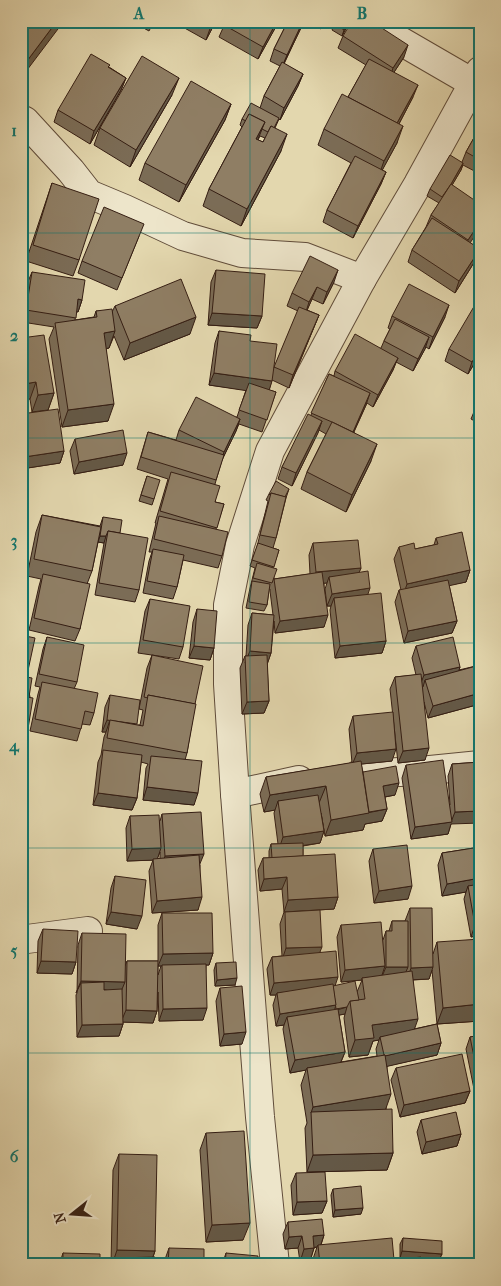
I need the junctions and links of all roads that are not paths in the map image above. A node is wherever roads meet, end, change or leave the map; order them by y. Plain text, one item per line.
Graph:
1 (366, 21) edge
2 (476, 77) edge
3 (21, 119) edge
4 (362, 278) junction
5 (480, 765) edge
6 (235, 794) junction
7 (88, 931) edge
8 (21, 938) edge
9 (275, 1265) edge

1 - 2 street
2 - 4 street
3 - 4 street
4 - 6 street
5 - 6 street
6 - 9 street
7 - 8 street

